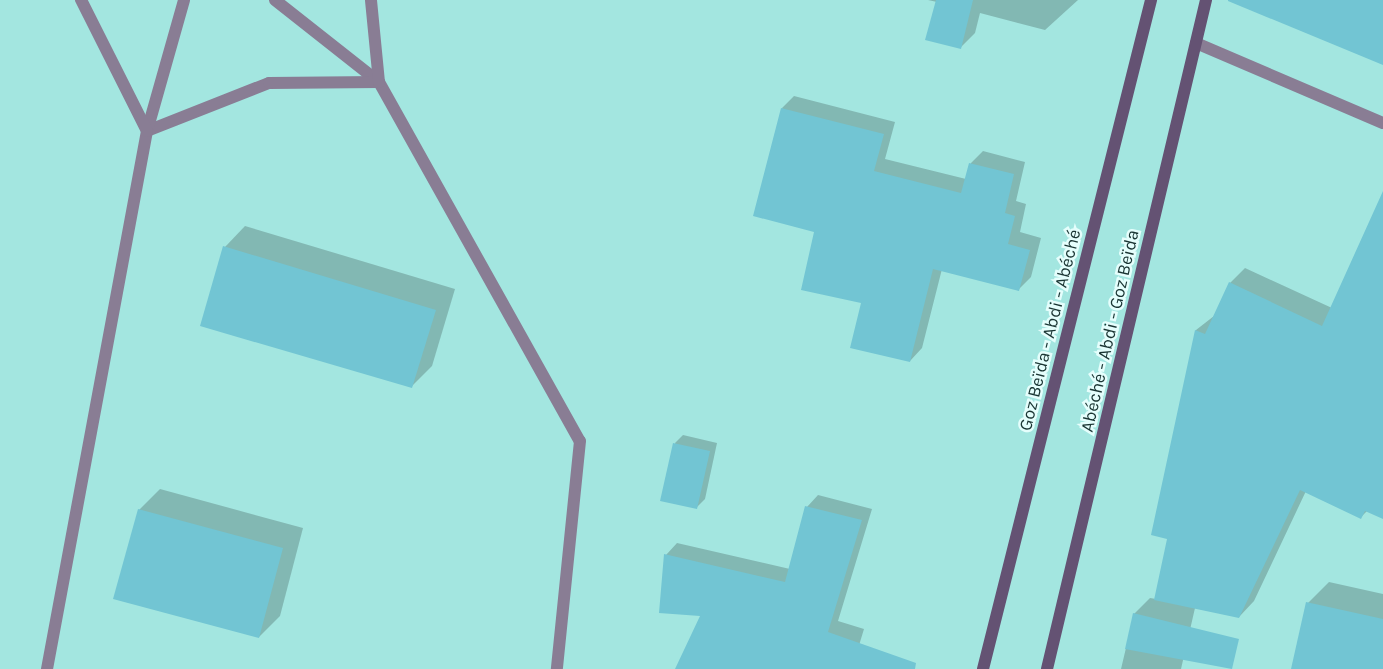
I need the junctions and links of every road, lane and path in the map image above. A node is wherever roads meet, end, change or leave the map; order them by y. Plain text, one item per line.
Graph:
1 (81, 0) edge
2 (184, 0) edge
3 (275, 0) edge
4 (371, 0) edge
5 (1151, 0) edge
6 (1206, 0) edge
7 (1196, 43) junction
8 (379, 82) junction
9 (1383, 123) edge
10 (147, 131) junction
11 (50, 668) edge
12 (557, 669) edge
13 (983, 669) edge
14 (1047, 669) edge

1 - 10 street
2 - 10 street
3 - 8 street
4 - 8 street
5 - 13 main road, Goz Beïda - Abdi - Abéché
6 - 7 main road, Abéché - Abdi - Goz Beïda
7 - 9 street
7 - 14 main road, Abéché - Abdi - Goz Beïda
8 - 10 street
8 - 12 street
10 - 11 street

